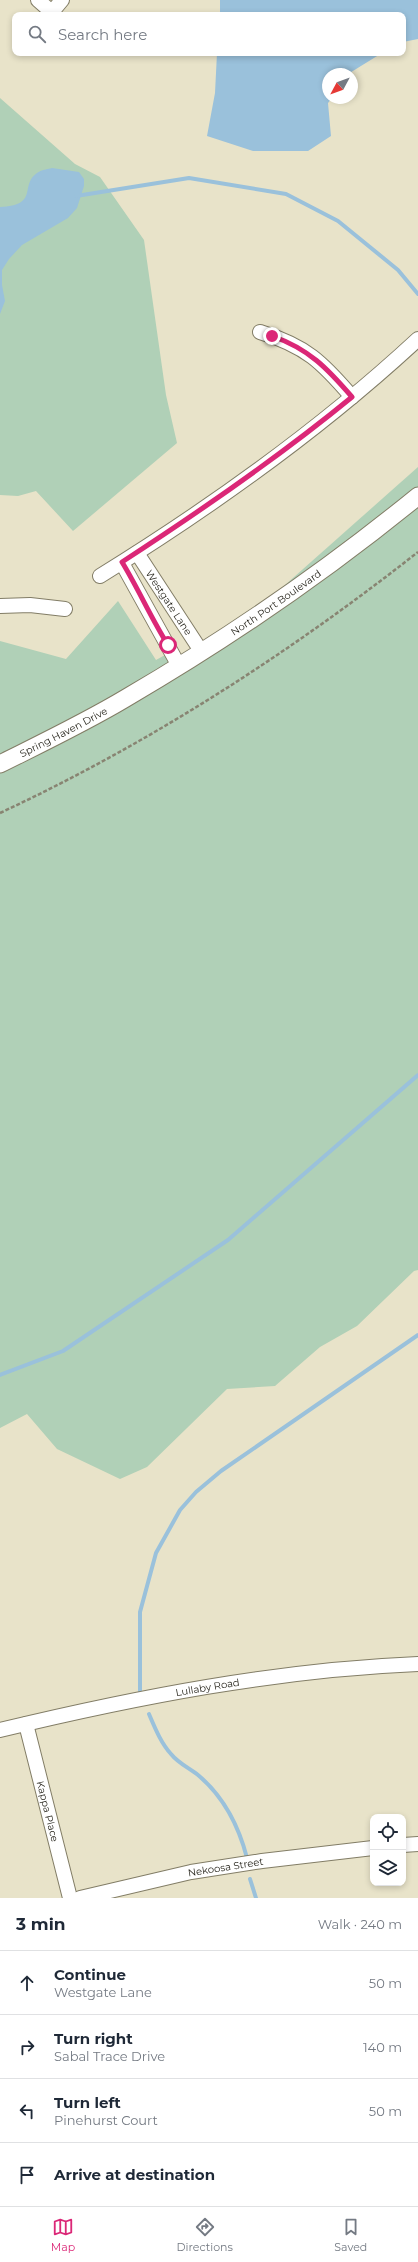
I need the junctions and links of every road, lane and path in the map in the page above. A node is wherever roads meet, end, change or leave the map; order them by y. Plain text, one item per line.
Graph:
1 (38, 0) edge
2 (62, 0) edge
3 (51, 12) edge
4 (54, 12) edge
5 (260, 332) dead end
6 (418, 339) edge
7 (352, 397) junction
8 (418, 496) edge
9 (418, 552) edge
10 (137, 553) junction
11 (122, 562) junction
12 (100, 576) dead end
13 (160, 589) junction
14 (142, 601) junction
15 (0, 606) edge
16 (65, 609) dead end
17 (201, 652) junction
18 (178, 666) junction
19 (126, 699) joint
20 (0, 764) edge
21 (0, 813) edge
22 (418, 1664) edge
23 (26, 1724) junction
24 (0, 1730) edge
25 (418, 1844) edge
26 (406, 1845) edge
27 (370, 1848) edge
28 (70, 1898) edge
29 (80, 1898) edge

1 - 3 street
2 - 4 street
5 - 7 street
6 - 7 street
7 - 10 street
8 - 17 street, North Port Boulevard
9 - 21 path
10 - 11 street
10 - 13 street, Westgate Lane
11 - 12 street
11 - 14 street, Westgate Lane
13 - 14 street
13 - 17 street, Westgate Lane
14 - 18 street, Westgate Lane
15 - 16 street
17 - 18 street, North Port Boulevard
18 - 19 street, North Port Boulevard
19 - 20 street, Spring Haven Drive
22 - 23 street, Lullaby Road
23 - 24 street, Lullaby Road
23 - 28 street, Kappa Place
25 - 26 street
27 - 29 street, Nekoosa Street

